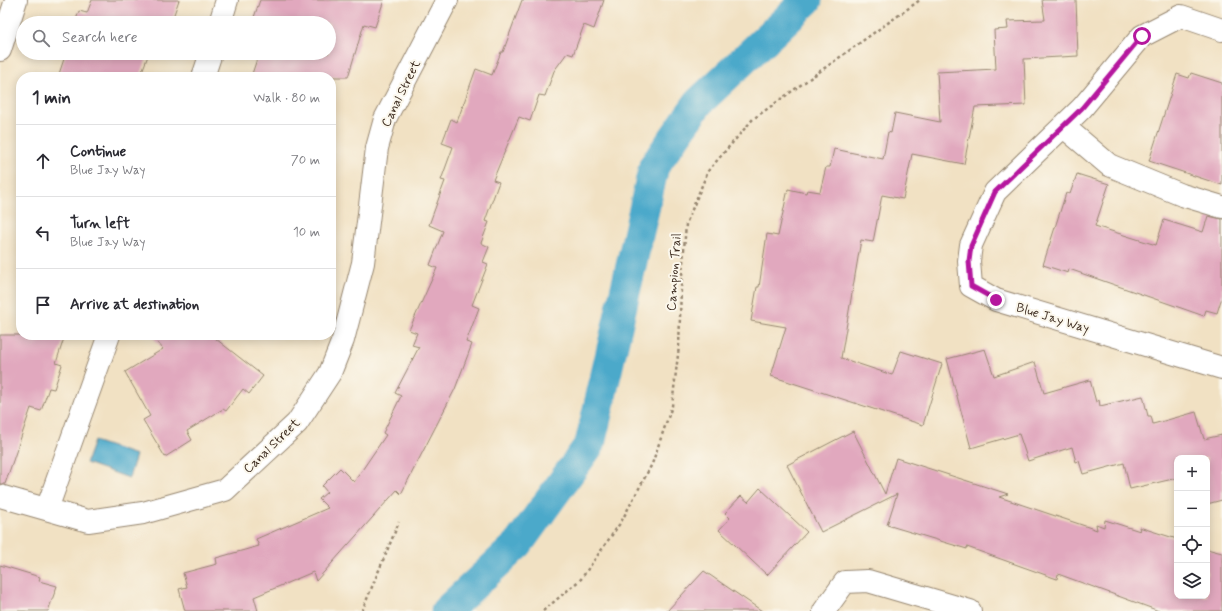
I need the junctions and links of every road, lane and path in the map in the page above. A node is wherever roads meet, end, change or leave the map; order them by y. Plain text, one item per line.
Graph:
1 (16, 0) edge
2 (227, 0) edge
3 (447, 0) edge
4 (920, 0) edge
5 (222, 16) edge
6 (1222, 30) edge
7 (1, 46) edge
8 (208, 60) edge
9 (204, 72) edge
10 (1062, 126) junction
11 (1222, 207) edge
12 (107, 340) edge
13 (1222, 368) edge
14 (0, 496) edge
15 (47, 509) junction
16 (398, 522) dead end
17 (362, 611) edge
18 (543, 611) edge
19 (824, 611) edge
20 (970, 611) edge

1 - 7 street
2 - 5 street
3 - 15 street, Canal Street
4 - 18 path, Campion Trail
6 - 10 street, Blue Jay Way
8 - 9 street
10 - 11 street
10 - 13 street, Blue Jay Way
12 - 15 street
14 - 15 street, Canal Street
16 - 17 path
19 - 20 street

